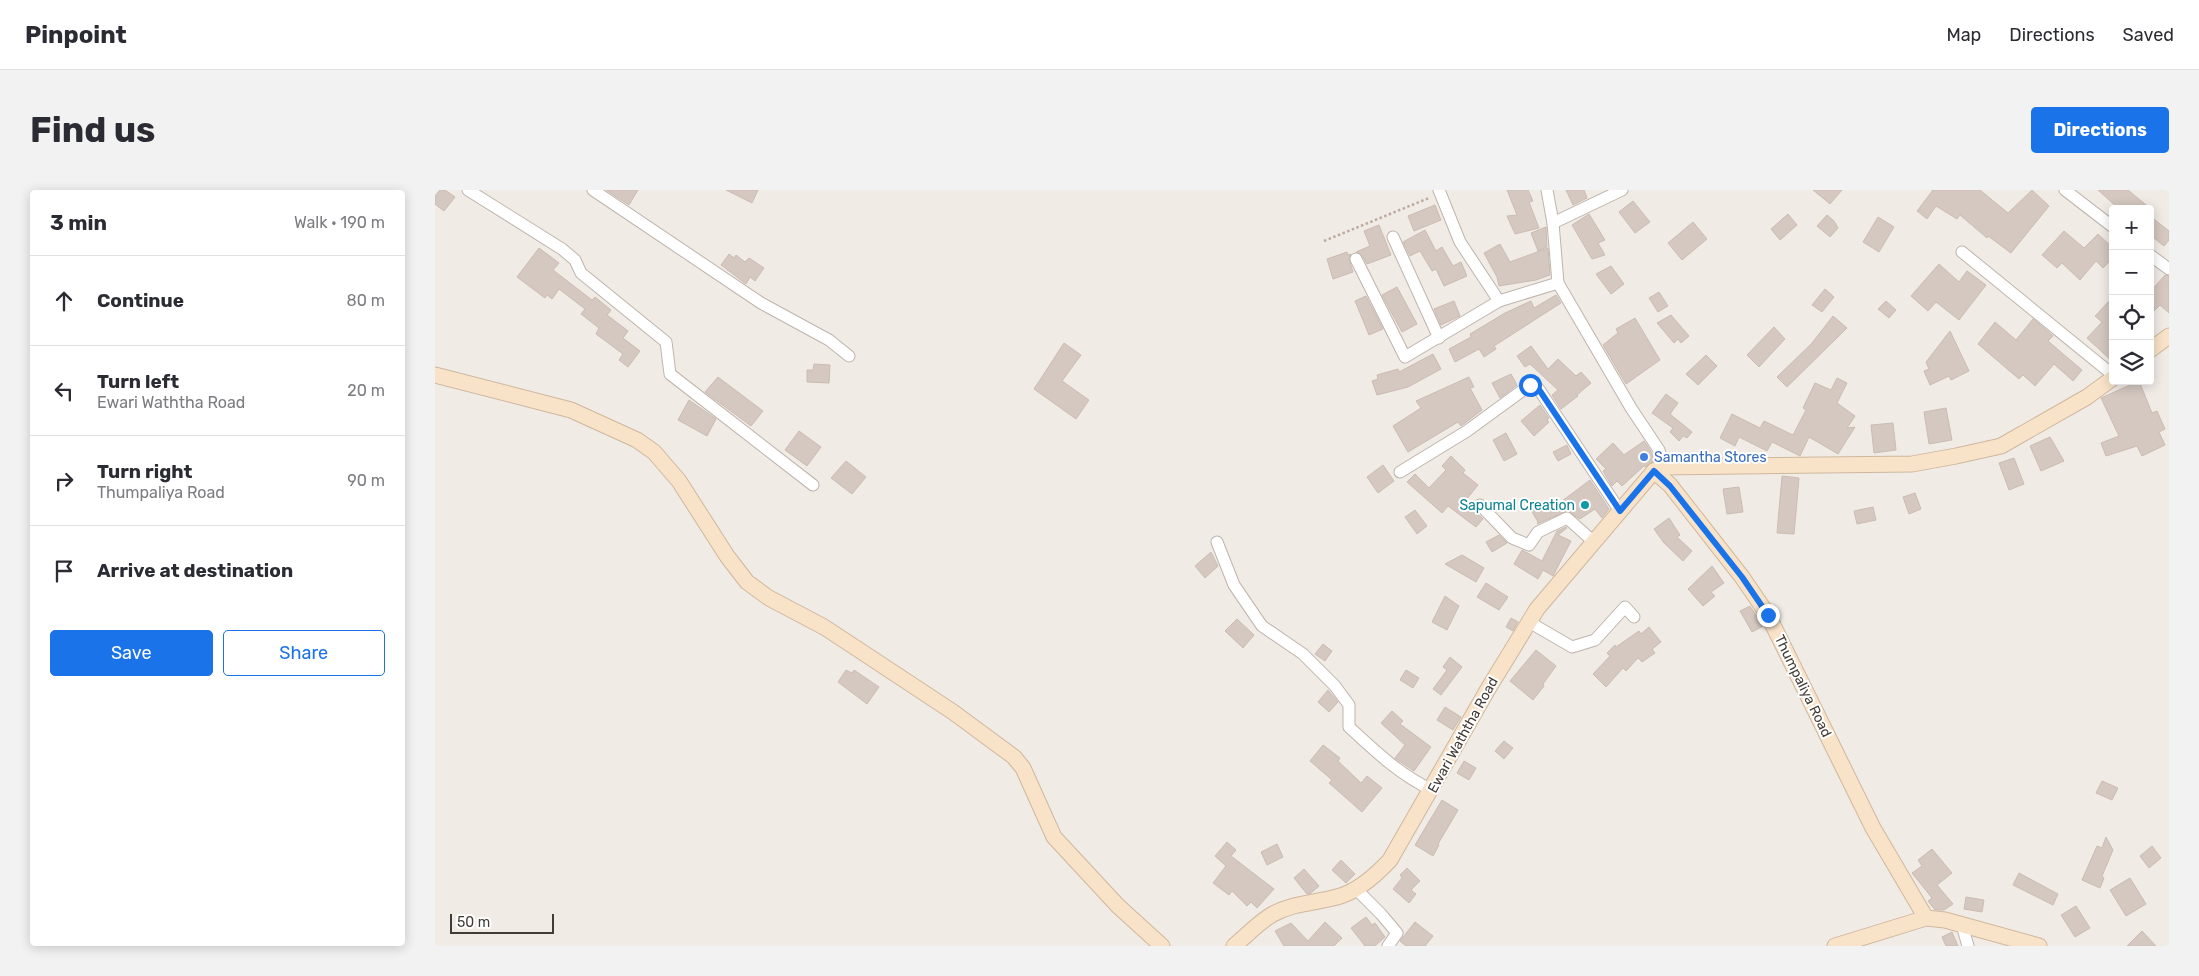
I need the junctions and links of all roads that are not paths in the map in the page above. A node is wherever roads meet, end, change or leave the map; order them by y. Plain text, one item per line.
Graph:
1 (469, 190) edge
2 (593, 190) edge
3 (1547, 190) edge
4 (1622, 190) edge
5 (2065, 190) edge
6 (1439, 192) edge
7 (1553, 223) junction
8 (2109, 224) edge
9 (1393, 237) dead end
10 (1962, 252) dead end
11 (2154, 258) edge
12 (1356, 259) dead end
13 (2169, 269) edge
14 (1558, 282) junction
15 (1499, 301) junction
16 (2169, 336) edge
17 (1439, 338) junction
18 (2154, 347) edge
19 (849, 356) dead end
20 (2109, 373) edge
21 (435, 375) edge
22 (2109, 379) edge
23 (1659, 469) junction
24 (1400, 472) dead end
25 (813, 485) dead end
26 (1481, 505) dead end
27 (1620, 511) junction
28 (1217, 542) dead end
29 (1594, 542) junction
30 (1634, 616) dead end
31 (1529, 622) junction
32 (1432, 790) junction
33 (1355, 888) junction
34 (1926, 918) junction
35 (1962, 925) junction
36 (1162, 946) edge
37 (1234, 946) edge
38 (1388, 946) edge
39 (1835, 946) edge
40 (1968, 946) edge
41 (2039, 946) edge

1 - 25 street
2 - 19 street
3 - 7 street
4 - 7 street
5 - 8 street
6 - 15 street
7 - 14 street
9 - 17 street
10 - 20 street
11 - 13 street
12 - 17 street
14 - 15 street
14 - 23 street
15 - 17 street
16 - 18 street
21 - 36 street
22 - 23 street
23 - 27 street, Ewari Waththa Road
23 - 34 street, Thumpaliya Road
24 - 27 street
26 - 29 street
27 - 29 street, Ewari Waththa Road
28 - 32 street
29 - 31 street, Ewari Waththa Road
30 - 31 street
31 - 32 street, Ewari Waththa Road
32 - 33 street, Ewari Waththa Road
33 - 37 street, Ewari Waththa Road
33 - 38 street
34 - 35 street
34 - 39 street
35 - 40 street
35 - 41 street

